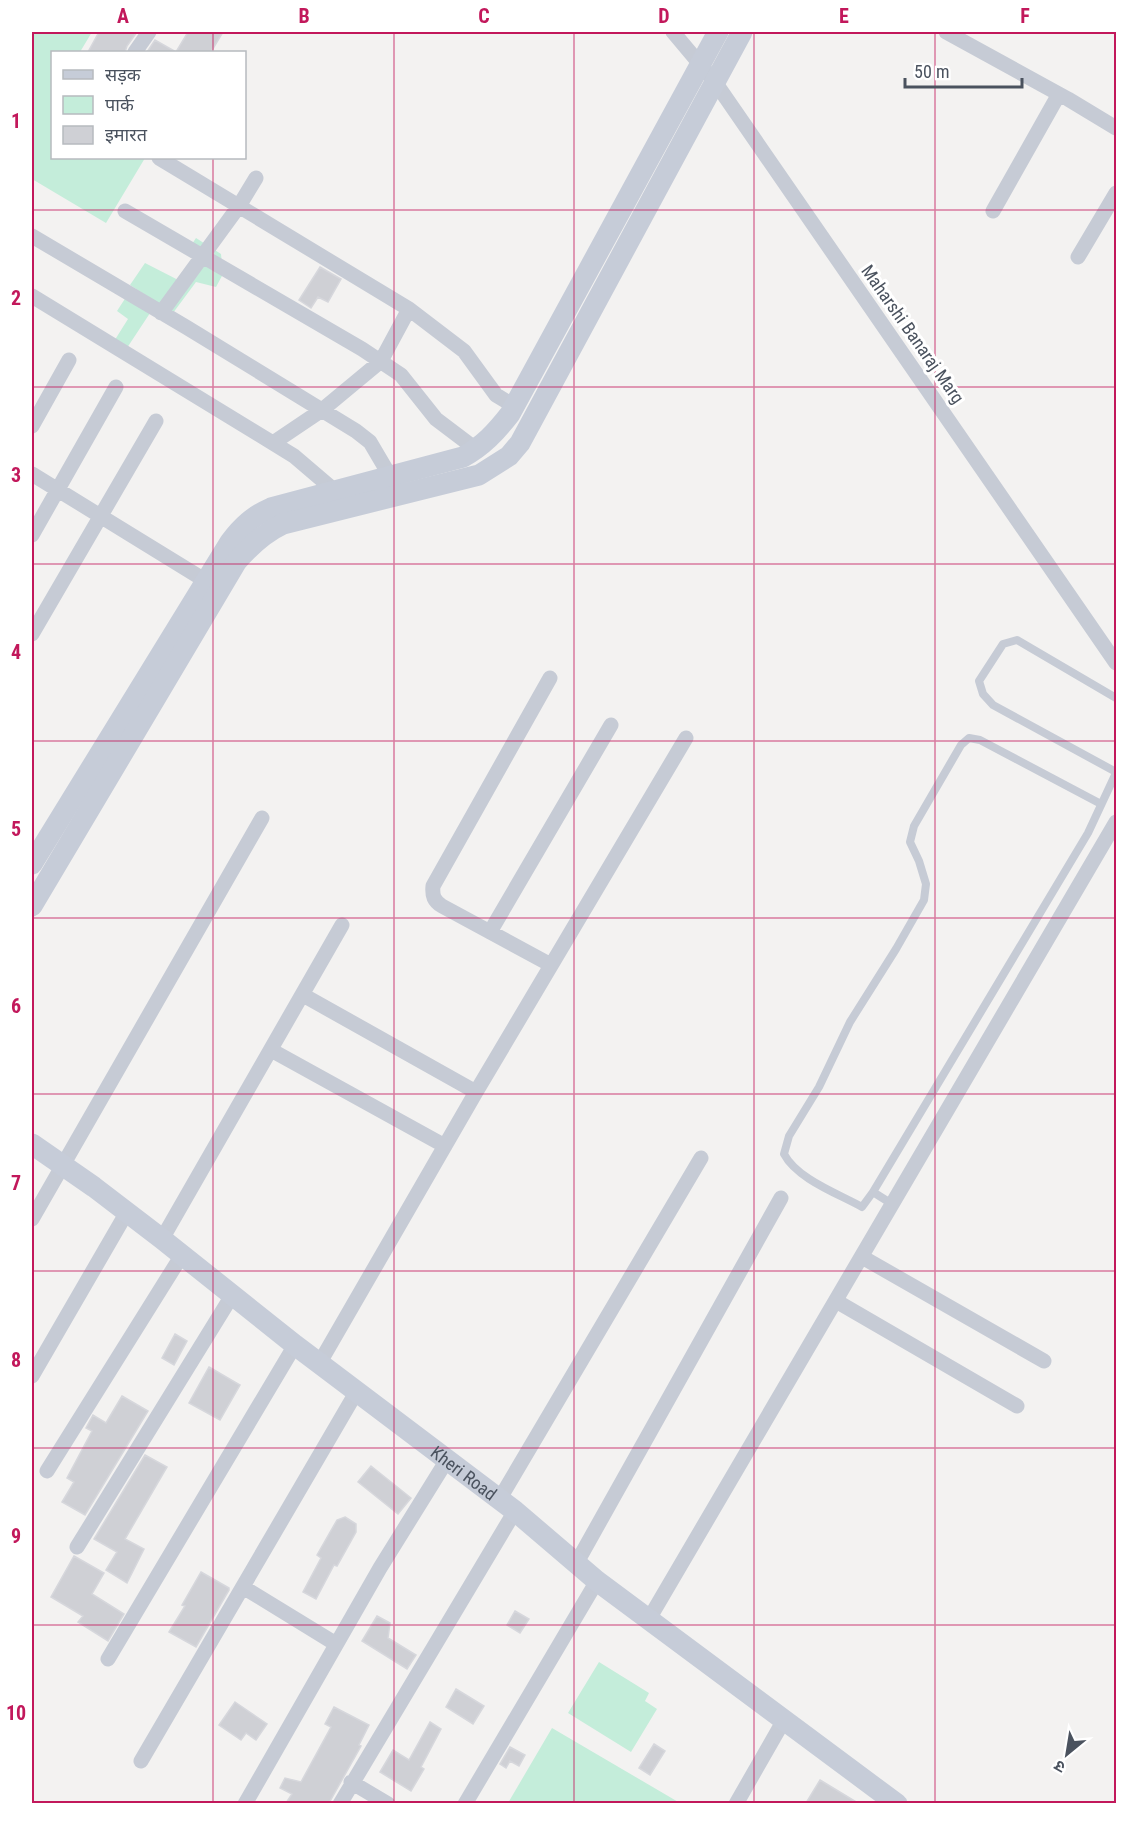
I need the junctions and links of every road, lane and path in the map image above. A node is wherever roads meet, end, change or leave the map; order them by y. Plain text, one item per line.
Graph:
1 (149, 32) edge
2 (673, 32) edge
3 (718, 32) edge
4 (742, 32) edge
5 (946, 32) edge
6 (136, 51) edge
7 (700, 65) junction
8 (715, 82) junction
9 (1059, 94) junction
10 (1116, 128) edge
11 (161, 159) edge
12 (256, 178) dead end
13 (1116, 193) edge
14 (239, 206) junction
15 (125, 211) dead end
16 (993, 211) dead end
17 (32, 236) edge
18 (201, 256) junction
19 (1078, 256) dead end
20 (32, 296) edge
21 (409, 309) junction
22 (161, 313) junction
23 (69, 360) dead end
24 (381, 362) junction
25 (116, 387) dead end
26 (514, 406) junction
27 (322, 410) junction
28 (156, 421) dead end
29 (32, 426) edge
30 (273, 443) junction
31 (477, 450) junction
32 (32, 474) edge
33 (390, 476) junction
34 (58, 490) junction
35 (334, 490) junction
36 (101, 516) junction
37 (32, 535) edge
38 (206, 581) junction
39 (32, 634) edge
40 (1116, 663) edge
41 (550, 678) dead end
42 (1116, 698) edge
43 (611, 725) dead end
44 (686, 738) dead end
45 (1116, 772) edge
46 (1101, 804) junction
47 (262, 818) dead end
48 (1116, 822) edge
49 (32, 864) edge
50 (32, 906) edge
51 (342, 925) dead end
52 (490, 932) junction
53 (551, 965) junction
54 (303, 995) junction
55 (271, 1050) junction
56 (476, 1092) junction
57 (32, 1144) edge
58 (445, 1146) junction
59 (701, 1158) dead end
60 (63, 1165) junction
61 (871, 1195) junction
62 (781, 1198) dead end
63 (892, 1204) junction
64 (127, 1212) junction
65 (32, 1219) edge
66 (162, 1239) junction
67 (182, 1255) junction
68 (862, 1257) junction
69 (233, 1294) junction
70 (836, 1301) junction
71 (295, 1345) junction
72 (1044, 1361) dead end
73 (320, 1364) junction
74 (32, 1376) edge
75 (357, 1391) junction
76 (1017, 1406) dead end
77 (447, 1460) junction
78 (46, 1471) dead end
79 (507, 1506) junction
80 (77, 1547) dead end
81 (576, 1564) junction
82 (597, 1581) junction
83 (243, 1587) junction
84 (649, 1619) junction
85 (336, 1644) junction
86 (108, 1659) dead end
87 (783, 1720) junction
88 (141, 1761) dead end
89 (351, 1782) junction
90 (245, 1803) edge
91 (340, 1803) edge
92 (388, 1803) edge
93 (465, 1803) edge
94 (736, 1803) edge
95 (897, 1803) edge

1 - 6 street
2 - 7 street, Maharshi Banaraj Marg
3 - 7 street
4 - 8 street
5 - 9 street
7 - 8 street, Maharshi Banaraj Marg
7 - 26 street
8 - 40 street, Maharshi Banaraj Marg
8 - 50 street
9 - 10 street
9 - 16 street
11 - 14 street
12 - 14 street
13 - 19 street
14 - 18 street
14 - 21 street
15 - 18 street
17 - 22 street
18 - 22 street
18 - 24 street
20 - 30 street
21 - 24 street
21 - 26 street
22 - 27 street
23 - 29 street
24 - 27 street
24 - 31 street
25 - 34 street
26 - 31 street
27 - 30 street
27 - 33 street
28 - 36 street
30 - 35 street
31 - 33 street
32 - 34 street
33 - 35 street
34 - 36 street
34 - 37 street
35 - 38 street
36 - 38 street
36 - 39 street
38 - 49 street
41 - 52 street
42 - 45 lane
43 - 52 street
44 - 53 street
45 - 46 lane
46 - 61 lane
46 - 61 lane
47 - 60 street
48 - 63 street
51 - 54 street
52 - 53 street
53 - 56 street
54 - 55 street
54 - 56 street
55 - 58 street
55 - 66 street
56 - 58 street
57 - 60 street, Kheri Road
58 - 73 street
59 - 79 street
60 - 64 street, Kheri Road
60 - 65 street
61 - 63 lane
62 - 81 street
63 - 68 street
64 - 66 street, Kheri Road
64 - 74 street
66 - 67 street, Kheri Road
67 - 69 street, Kheri Road
67 - 78 street
68 - 70 street
68 - 72 street
69 - 71 street, Kheri Road
69 - 80 street
70 - 76 street
70 - 84 street
71 - 73 street, Kheri Road
71 - 86 street
73 - 75 street, Kheri Road
75 - 77 street, Kheri Road
75 - 83 street
77 - 79 street, Kheri Road
77 - 85 street
79 - 81 street, Kheri Road
79 - 89 street
81 - 82 street, Kheri Road
82 - 84 street, Kheri Road
82 - 93 street
83 - 85 street
83 - 88 street
84 - 87 street, Kheri Road
85 - 90 street
87 - 94 street
87 - 95 street, Kheri Road
89 - 91 street
89 - 92 street

